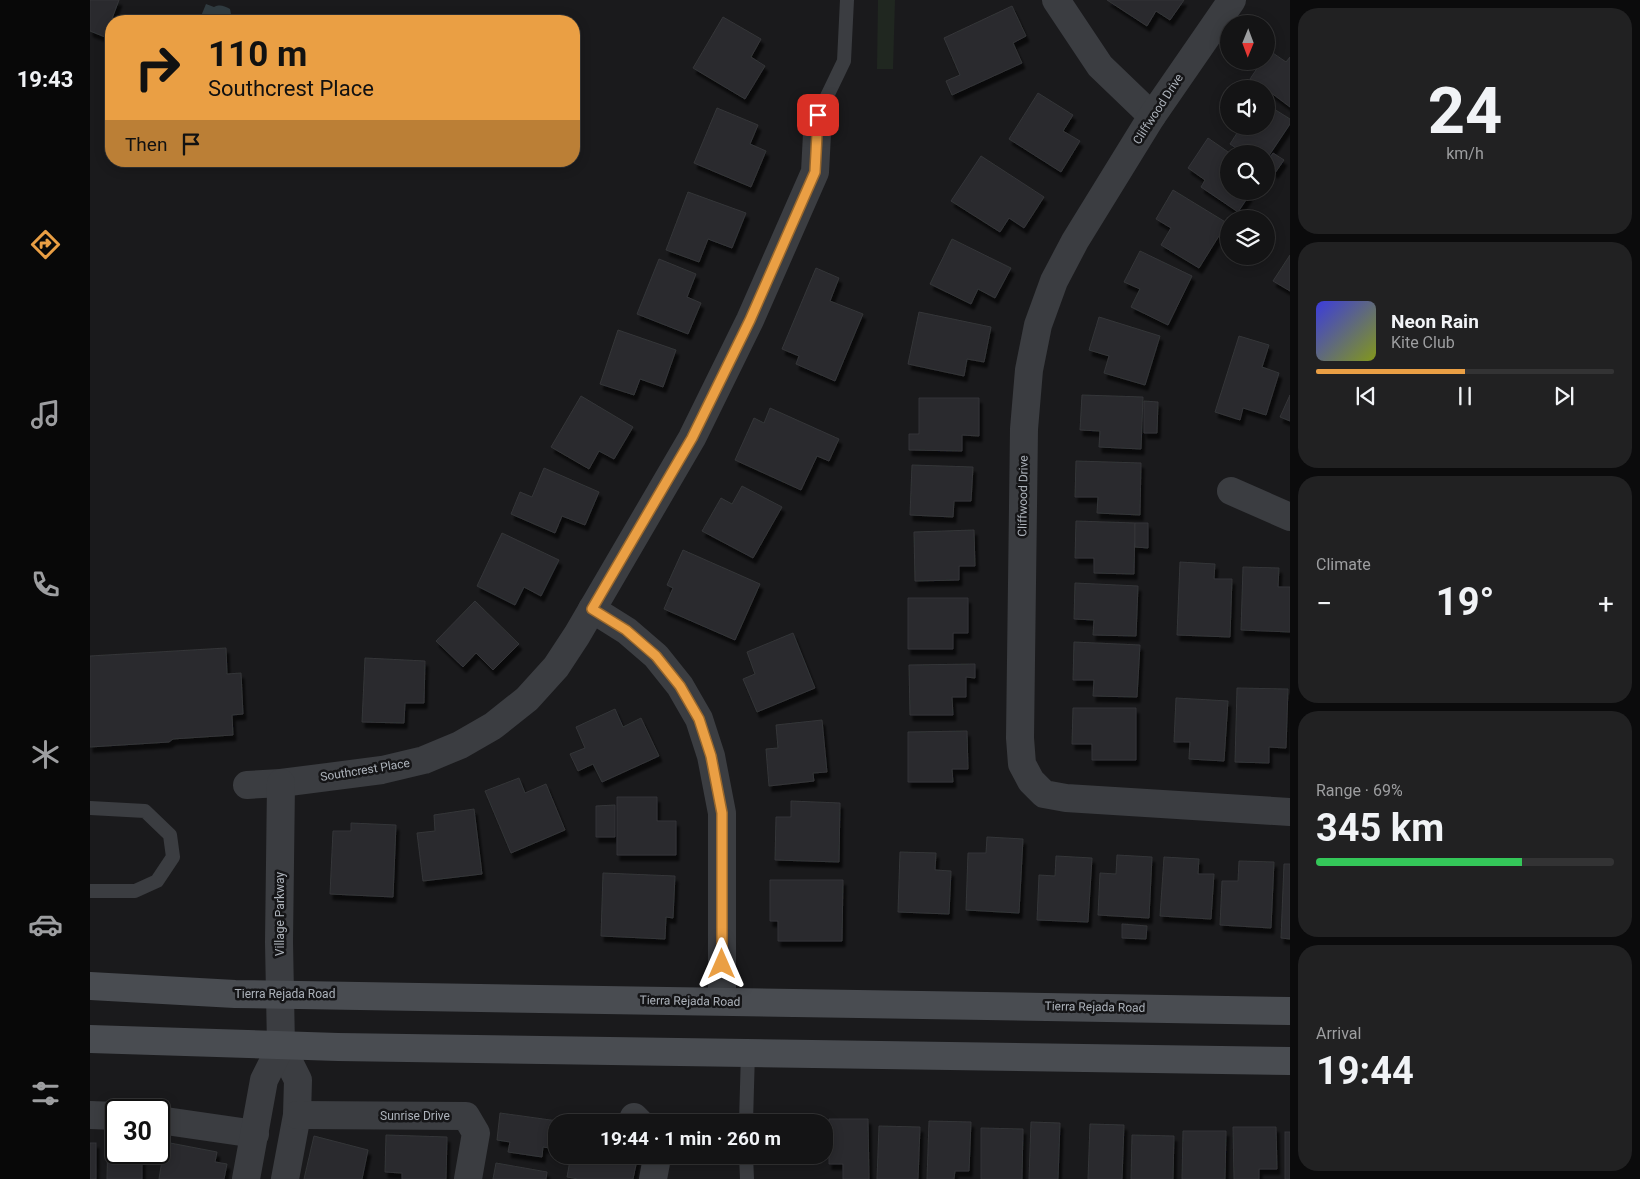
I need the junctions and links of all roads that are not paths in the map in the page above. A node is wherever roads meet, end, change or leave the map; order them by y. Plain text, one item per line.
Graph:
1 (847, 0) edge
2 (1056, 0) edge
3 (1232, 0) edge
4 (818, 115) joint
5 (1152, 116) junction
6 (1231, 491) dead end
7 (1290, 517) edge
8 (592, 609) junction
9 (281, 783) junction
10 (247, 785) dead end
11 (90, 808) edge
12 (1290, 812) edge
13 (90, 891) edge
14 (90, 986) edge
15 (280, 994) junction
16 (722, 1001) junction
17 (1290, 1011) edge
18 (90, 1039) edge
19 (281, 1046) junction
20 (748, 1052) junction
21 (1290, 1061) edge
22 (746, 1114) edge
23 (90, 1115) edge
24 (297, 1115) junction
25 (105, 1116) edge
26 (170, 1122) edge
27 (255, 1134) junction
28 (656, 1164) edge
29 (746, 1164) edge
30 (246, 1179) edge
31 (285, 1179) edge
32 (468, 1179) edge
33 (653, 1179) edge
34 (747, 1179) edge

1 - 4 lane
2 - 5 street
3 - 5 street, Cliffwood Drive
4 - 8 street, Southcrest Place
5 - 12 street, Cliffwood Drive
6 - 7 street
8 - 9 street, Southcrest Place
8 - 16 street
9 - 10 street, Southcrest Place
9 - 15 street, Village Parkway
11 - 13 lane
14 - 15 main road, Tierra Rejada Road
15 - 16 main road, Tierra Rejada Road
15 - 19 street, Village Parkway
16 - 17 main road, Tierra Rejada Road
18 - 19 main road
19 - 20 main road
19 - 24 street, Village Parkway
19 - 27 street, Village Parkway
20 - 21 main road
20 - 22 lane
23 - 25 street
24 - 31 street, Village Parkway
24 - 32 street, Sunrise Drive
26 - 27 street
27 - 30 street, Village Parkway
28 - 33 street
29 - 34 lane

